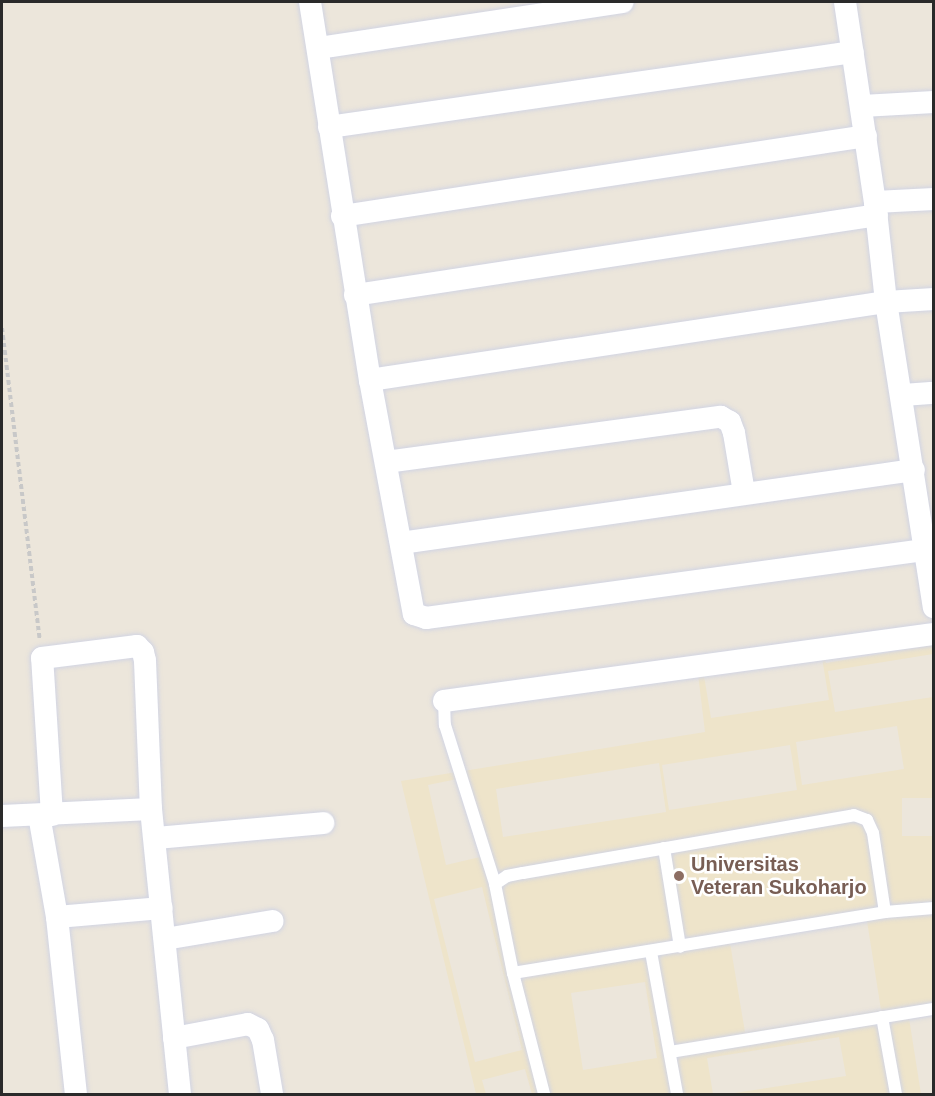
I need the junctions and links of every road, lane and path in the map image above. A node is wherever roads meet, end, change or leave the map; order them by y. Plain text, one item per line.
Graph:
1 (310, 2) edge
2 (623, 2) edge
3 (845, 2) edge
4 (319, 48) junction
5 (853, 52) junction
6 (933, 102) edge
7 (862, 106) junction
8 (329, 127) junction
9 (866, 136) junction
10 (933, 199) edge
11 (876, 209) junction
12 (342, 216) junction
13 (355, 295) junction
14 (933, 299) edge
15 (886, 302) junction
16 (2, 328) edge
17 (369, 380) junction
18 (933, 393) edge
19 (903, 395) junction
20 (386, 462) junction
21 (914, 470) junction
22 (744, 493) junction
23 (926, 498) edge
24 (401, 543) junction
25 (924, 550) junction
26 (933, 608) edge
27 (933, 634) edge
28 (42, 658) junction
29 (444, 701) joint
30 (151, 809) junction
31 (45, 815) junction
32 (2, 816) edge
33 (323, 823) dead end
34 (156, 838) junction
35 (664, 848) junction
36 (495, 884) junction
37 (162, 908) junction
38 (933, 908) edge
39 (885, 912) junction
40 (57, 917) junction
41 (273, 921) dead end
42 (165, 939) junction
43 (680, 947) junction
44 (651, 952) junction
45 (513, 974) junction
46 (933, 1009) edge
47 (882, 1017) junction
48 (174, 1038) junction
49 (670, 1052) junction
50 (76, 1095) edge
51 (180, 1095) edge
52 (272, 1095) edge
53 (544, 1095) edge
54 (677, 1095) edge
55 (896, 1095) edge

1 - 4 street
2 - 4 street
3 - 5 street
4 - 8 street
5 - 7 street
5 - 8 street
6 - 7 street
7 - 9 street
8 - 12 street
9 - 11 street
9 - 12 street
10 - 11 street
11 - 13 street
11 - 15 street
12 - 13 street
13 - 17 street
14 - 15 street
15 - 17 street
15 - 19 street
16 - 28 path
17 - 20 street
18 - 19 street
19 - 21 street
20 - 22 street
20 - 24 street
21 - 22 street
21 - 23 street
22 - 24 street
23 - 25 street
24 - 25 street
25 - 26 street
27 - 29 street
28 - 30 street
28 - 31 street
29 - 36 lane
30 - 31 street
30 - 34 street
31 - 32 street
31 - 40 street
33 - 34 street
34 - 37 street
35 - 36 lane
35 - 39 lane
35 - 43 lane
36 - 45 lane
37 - 40 street
37 - 42 street
38 - 39 lane
39 - 43 lane
40 - 50 street
41 - 42 street
42 - 48 street
43 - 44 lane
44 - 45 lane
44 - 49 lane
45 - 53 lane
46 - 47 lane
47 - 49 lane
47 - 55 lane
48 - 51 street
48 - 52 street
49 - 54 lane

